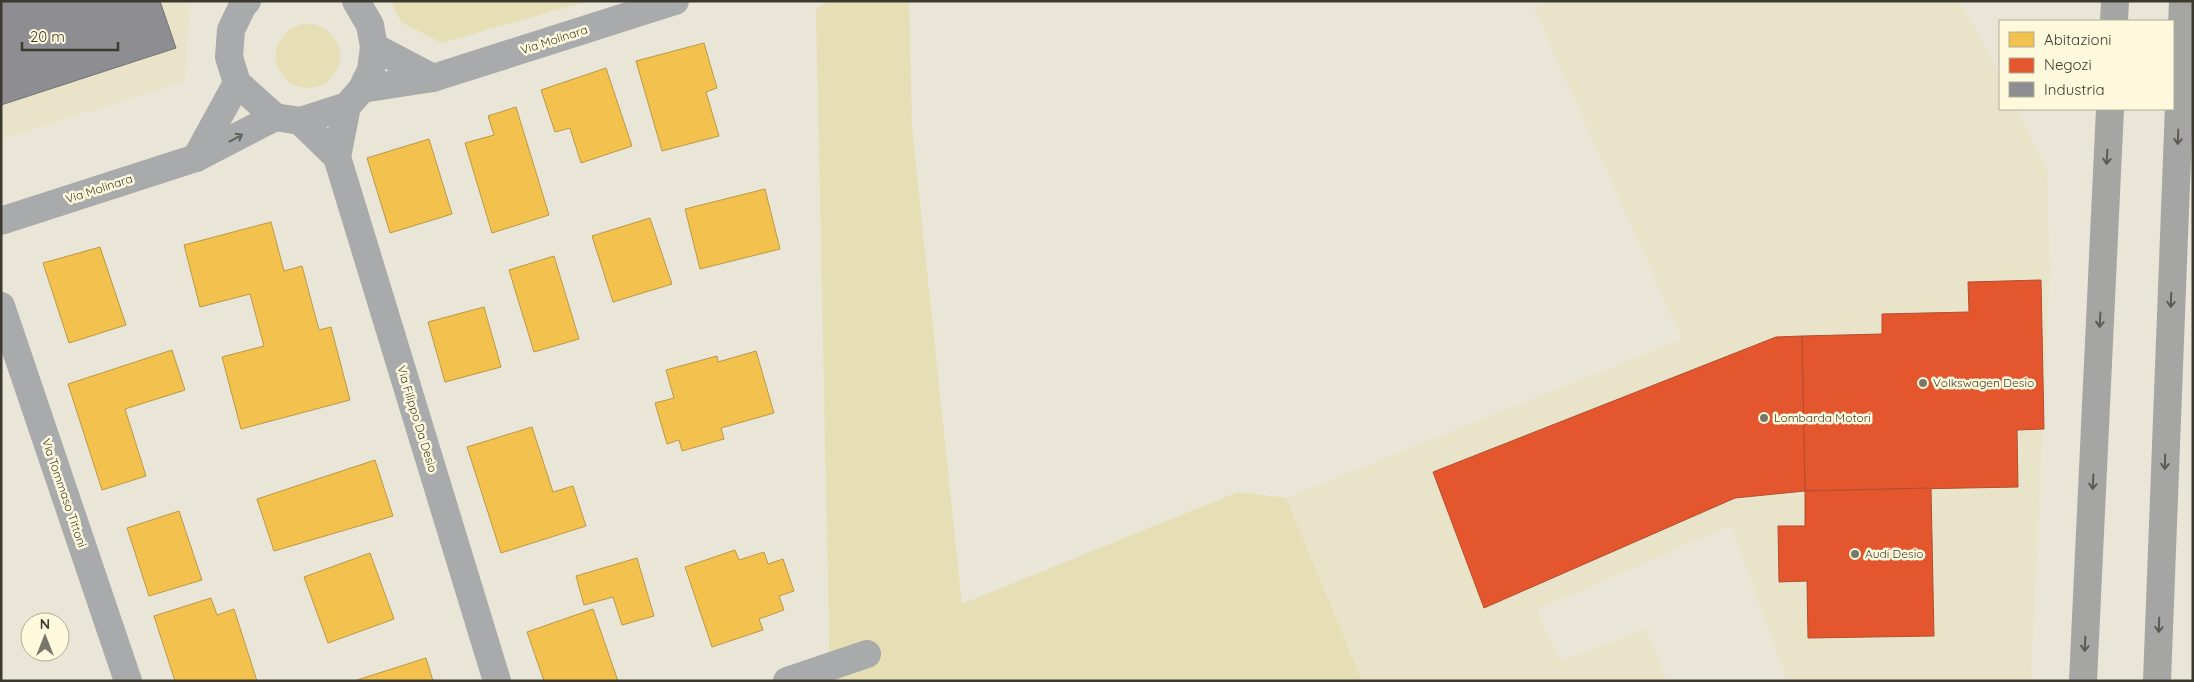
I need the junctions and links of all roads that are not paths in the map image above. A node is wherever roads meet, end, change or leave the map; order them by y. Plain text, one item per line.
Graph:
1 (356, 1) edge
2 (675, 1) edge
3 (2115, 1) edge
4 (2183, 1) edge
5 (244, 2) edge
6 (2114, 20) edge
7 (374, 48) junction
8 (433, 78) junction
9 (237, 84) junction
10 (354, 97) junction
11 (2110, 110) edge
12 (288, 119) junction
13 (337, 157) junction
14 (196, 158) junction
15 (1, 221) edge
16 (1, 306) edge
17 (867, 654) dead end
18 (128, 681) edge
19 (497, 681) edge
20 (788, 681) edge
21 (2084, 681) edge
22 (2157, 681) edge

1 - 7 street
2 - 8 street, Via Molinara
3 - 6 highway
4 -> 22 highway
5 - 9 street
7 - 8 street
7 - 10 street, Via Filippo Da Desio
8 - 10 street, Via Molinara
9 - 12 street, Via Filippo Da Desio
9 - 14 street
10 - 12 street, Via Molinara
10 - 13 street, Via Filippo Da Desio
11 -> 21 highway
12 - 13 street, Via Filippo Da Desio
14 -> 12 street, Via Molinara
13 - 19 street, Via Filippo Da Desio
14 - 15 street, Via Molinara
16 - 18 street, Via Tommaso Tittoni
17 - 20 street

